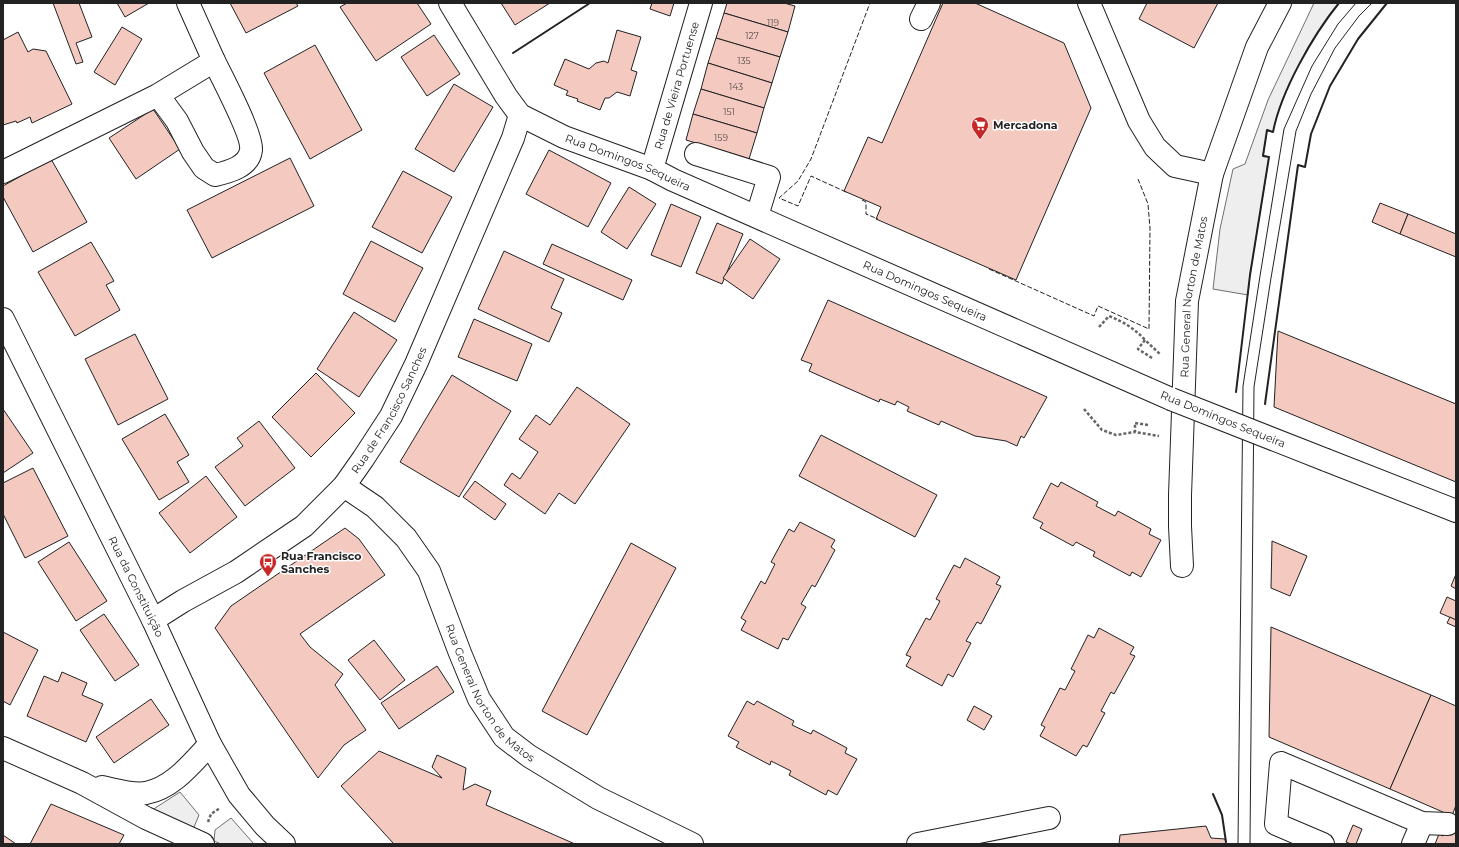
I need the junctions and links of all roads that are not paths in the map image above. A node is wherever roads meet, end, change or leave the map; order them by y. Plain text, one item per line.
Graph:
1 (188, 3) edge
2 (450, 3) edge
3 (701, 3) edge
4 (1089, 3) edge
5 (1280, 3) edge
6 (214, 61) junction
7 (158, 95) junction
8 (520, 115) junction
9 (696, 154) dead end
10 (652, 169) junction
11 (3, 172) edge
12 (1212, 174) junction
13 (757, 216) junction
14 (3, 319) edge
15 (344, 486) junction
16 (1456, 511) edge
17 (1182, 566) dead end
18 (153, 620) junction
19 (210, 744) junction
20 (3, 748) edge
21 (82, 783) junction
22 (1049, 818) dead end
23 (1422, 823) junction
24 (1448, 824) dead end
25 (173, 838) edge
26 (203, 844) edge
27 (284, 844) edge
28 (692, 844) edge
29 (918, 844) edge
30 (1323, 844) edge
31 (1414, 844) edge

1 - 6 street
2 - 8 street, Rua Domingos Sequeira
3 - 10 street, Rua de Vieira Portuense
4 - 12 street
5 - 12 street, Rua General Norton de Matos
6 - 7 street
6 - 7 street
7 - 11 street
8 - 10 street, Rua Domingos Sequeira
8 - 15 street, Rua de Francisco Sanches
9 - 13 street
10 - 13 street, Rua Domingos Sequeira
12 - 17 street, Rua General Norton de Matos
13 - 16 street, Rua Domingos Sequeira, bridge
14 - 18 street, Rua da Constituição
15 - 18 street, Rua de Francisco Sanches
15 - 28 street, Rua General Norton de Matos
18 - 19 street, Rua da Constituição
19 - 21 street
19 - 27 street, Rua da Constituição
20 - 21 street
21 - 25 street
22 - 29 street
23 - 24 street
23 - 30 street
23 - 31 street
25 - 26 street

